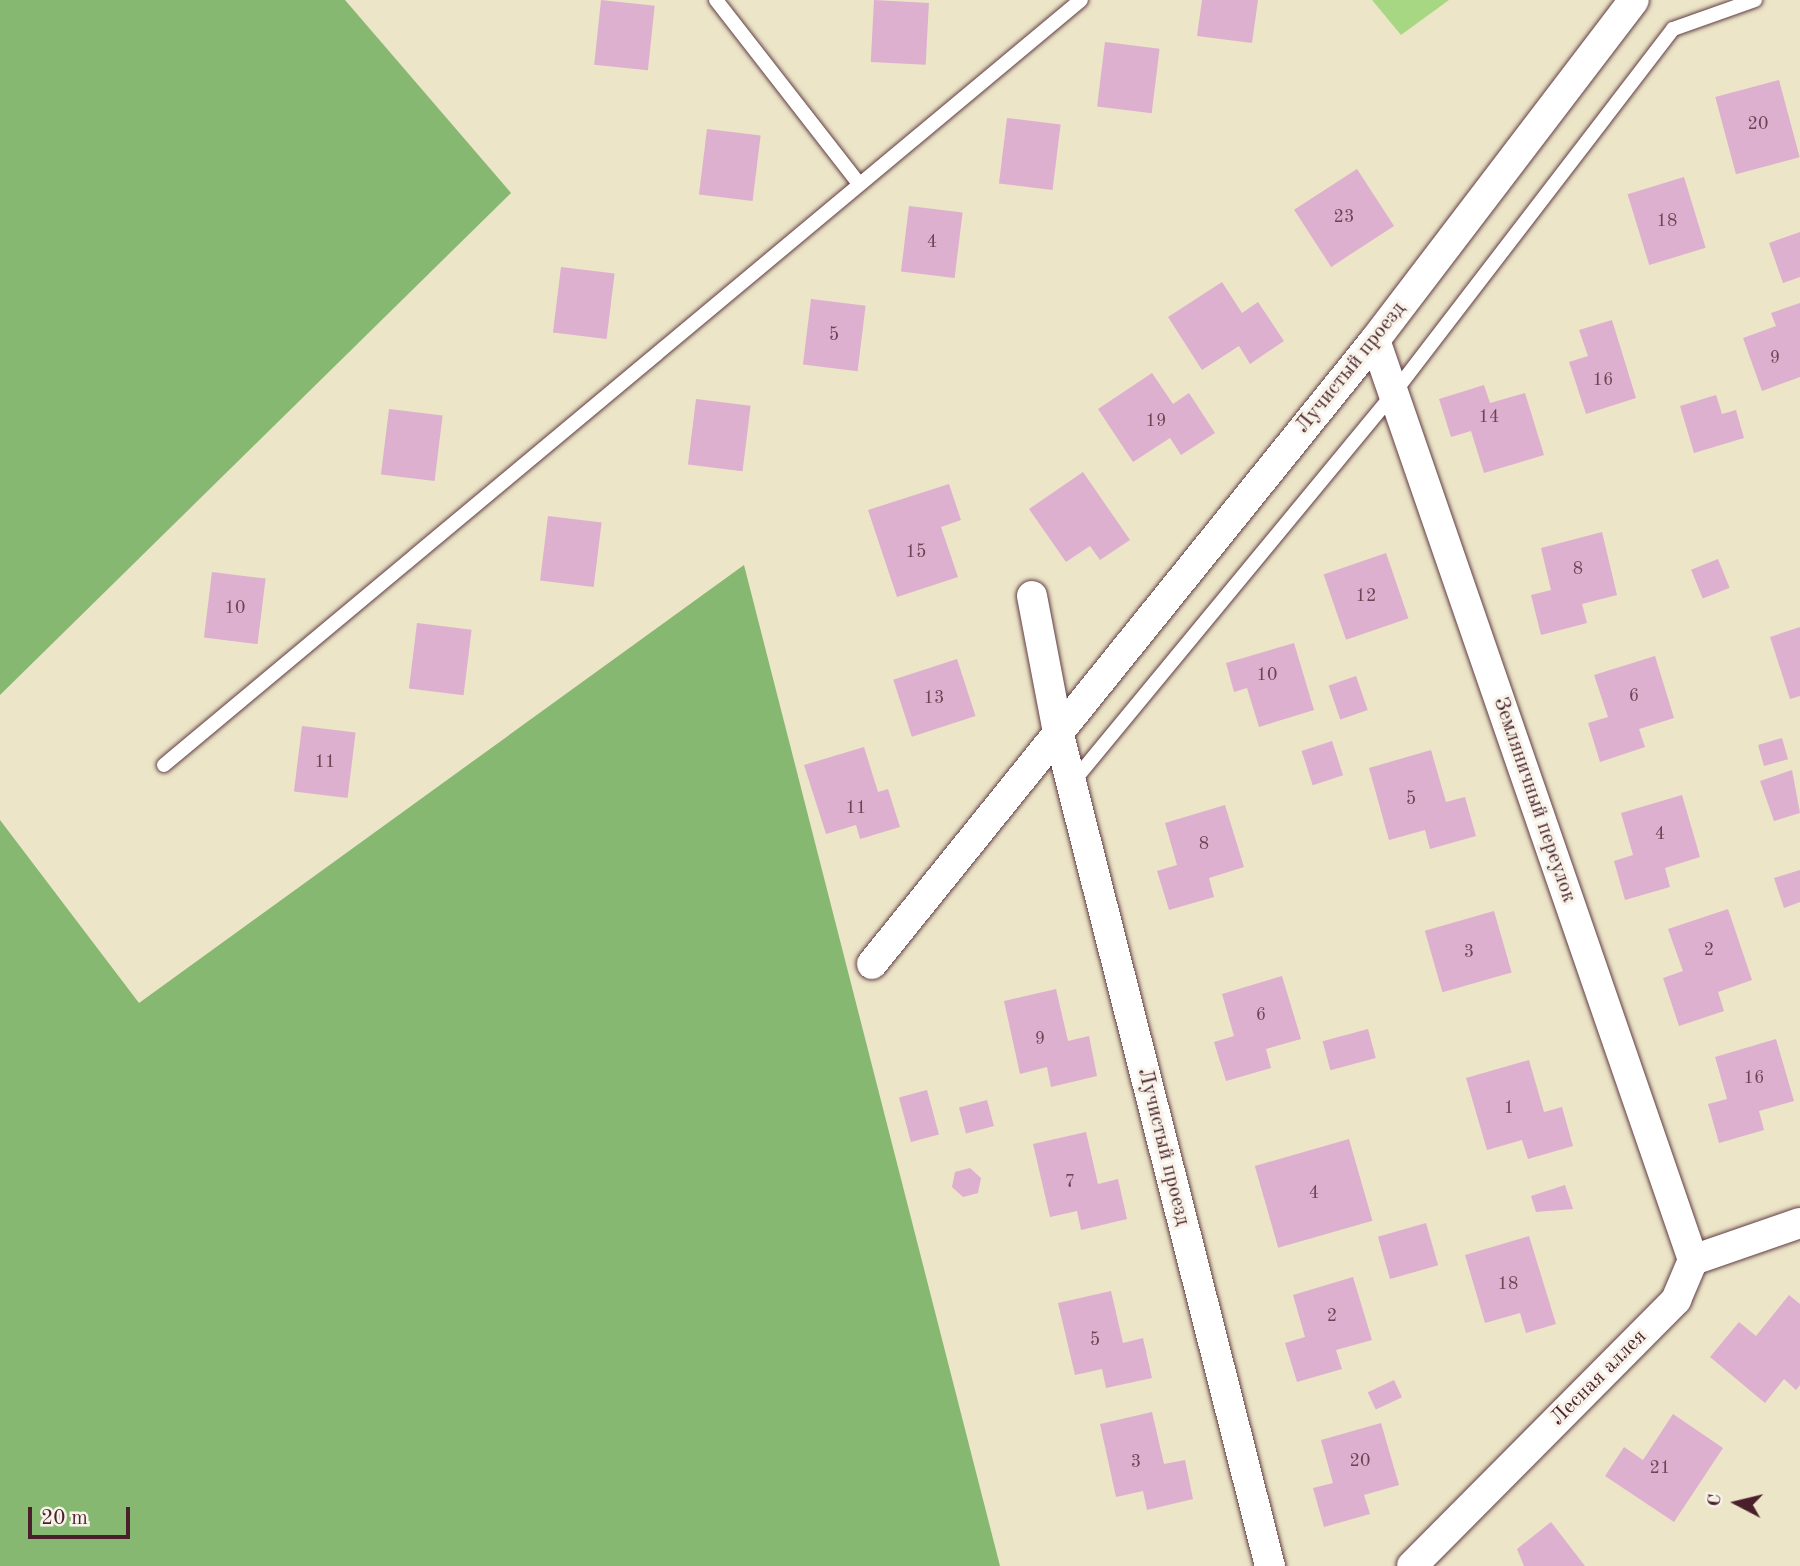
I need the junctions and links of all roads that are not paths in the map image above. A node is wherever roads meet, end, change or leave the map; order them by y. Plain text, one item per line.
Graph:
1 (716, 0) edge
2 (1081, 0) edge
3 (1634, 0) edge
4 (1755, 0) edge
5 (859, 184) junction
6 (1375, 340) junction
7 (1393, 394) junction
8 (1032, 596) dead end
9 (1057, 727) junction
10 (164, 765) dead end
11 (1071, 784) junction
12 (872, 964) dead end
13 (1800, 1223) edge
14 (1693, 1261) junction
15 (1270, 1566) edge
16 (1412, 1566) edge

1 - 5 lane
2 - 5 lane
3 - 6 street, Лучистый проезд
4 - 7 lane
5 - 10 lane
6 - 7 street, Земляничный переулок
6 - 9 street, Лучистый проезд
7 - 11 lane
7 - 14 street, Земляничный переулок
8 - 9 street, Лучистый проезд
9 - 11 street, Лучистый проезд
9 - 12 street, Лучистый проезд
11 - 15 street, Лучистый проезд
13 - 14 street
14 - 16 street, Лесная аллея

